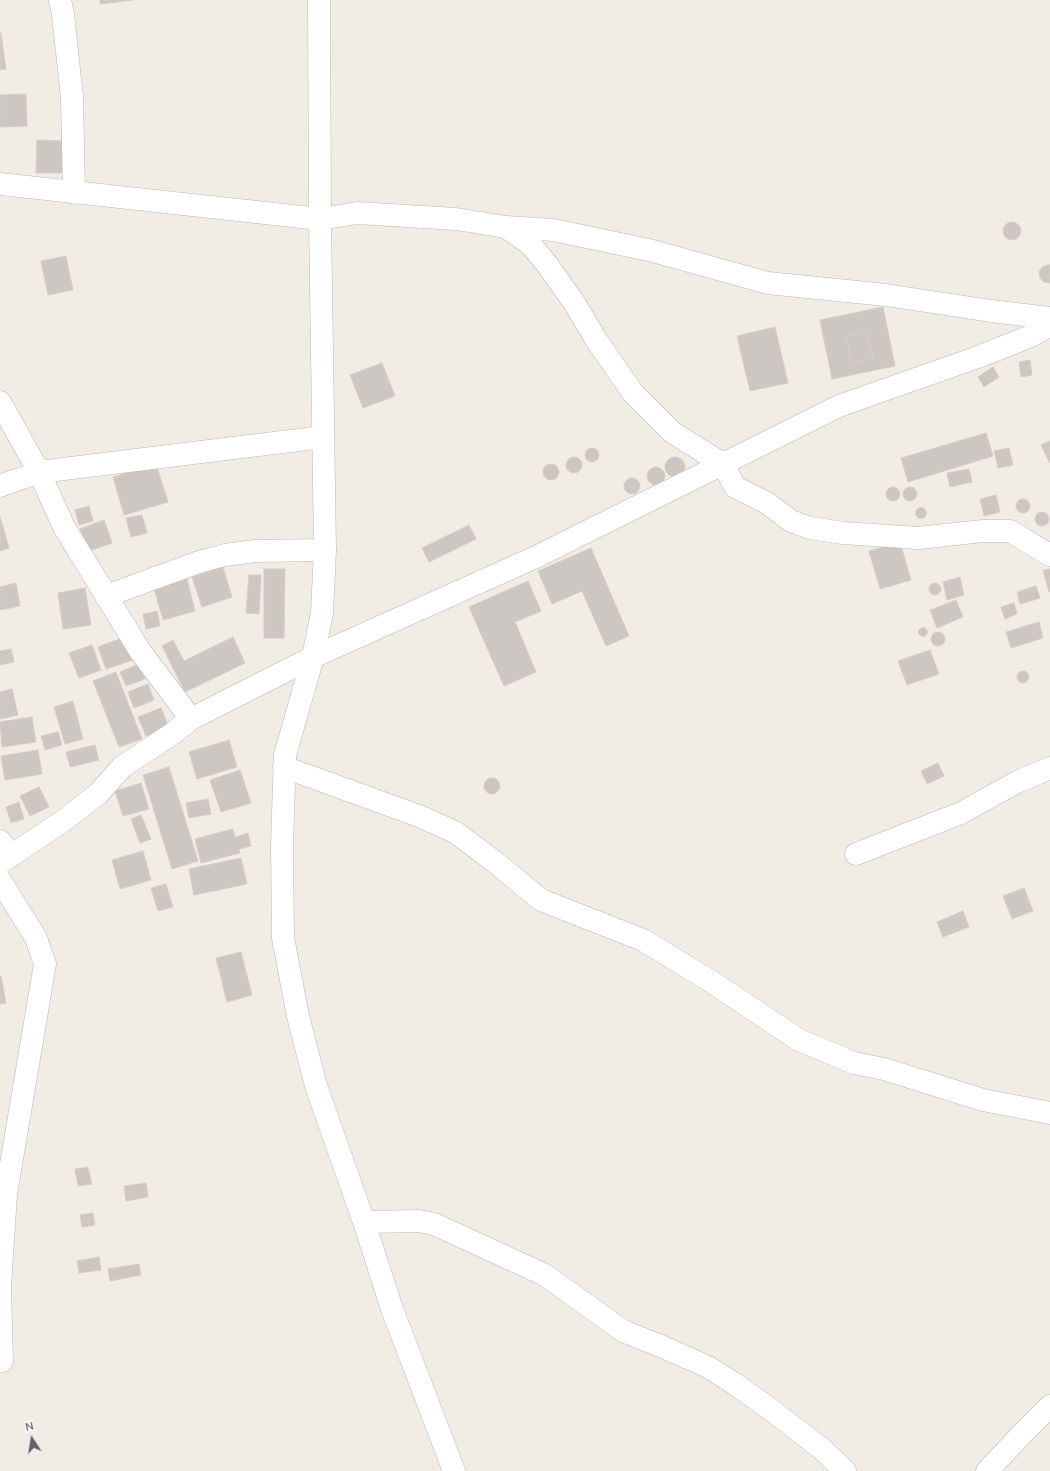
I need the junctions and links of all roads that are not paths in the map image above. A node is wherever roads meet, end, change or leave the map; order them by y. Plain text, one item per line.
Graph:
1 (60, 0) edge
2 (319, 0) edge
3 (0, 184) edge
4 (74, 193) junction
5 (320, 219) junction
6 (506, 227) junction
7 (1050, 318) edge
8 (1050, 325) edge
9 (0, 402) edge
10 (323, 437) junction
11 (723, 464) junction
12 (39, 472) junction
13 (0, 486) edge
14 (325, 550) junction
15 (1050, 555) edge
16 (106, 596) junction
17 (313, 657) junction
18 (191, 719) junction
19 (284, 767) junction
20 (1050, 768) edge
21 (4, 854) edge
22 (856, 854) dead end
23 (0, 880) edge
24 (1050, 1113) edge
25 (364, 1222) junction
26 (2, 1361) dead end
27 (1050, 1406) edge
28 (454, 1471) edge
29 (845, 1471) edge
30 (987, 1471) edge

1 - 4 street
2 - 5 street
3 - 4 street
4 - 5 street
5 - 6 street
5 - 10 street
6 - 7 street
6 - 11 street
8 - 11 street
9 - 12 street
10 - 12 street
10 - 14 street
11 - 15 street
11 - 17 street
12 - 13 street
12 - 16 street
14 - 16 street
14 - 17 street
16 - 18 street
17 - 18 street
17 - 19 street
18 - 21 street
19 - 24 street
19 - 25 street
20 - 22 street
23 - 26 street
25 - 28 street
25 - 29 street
27 - 30 street

